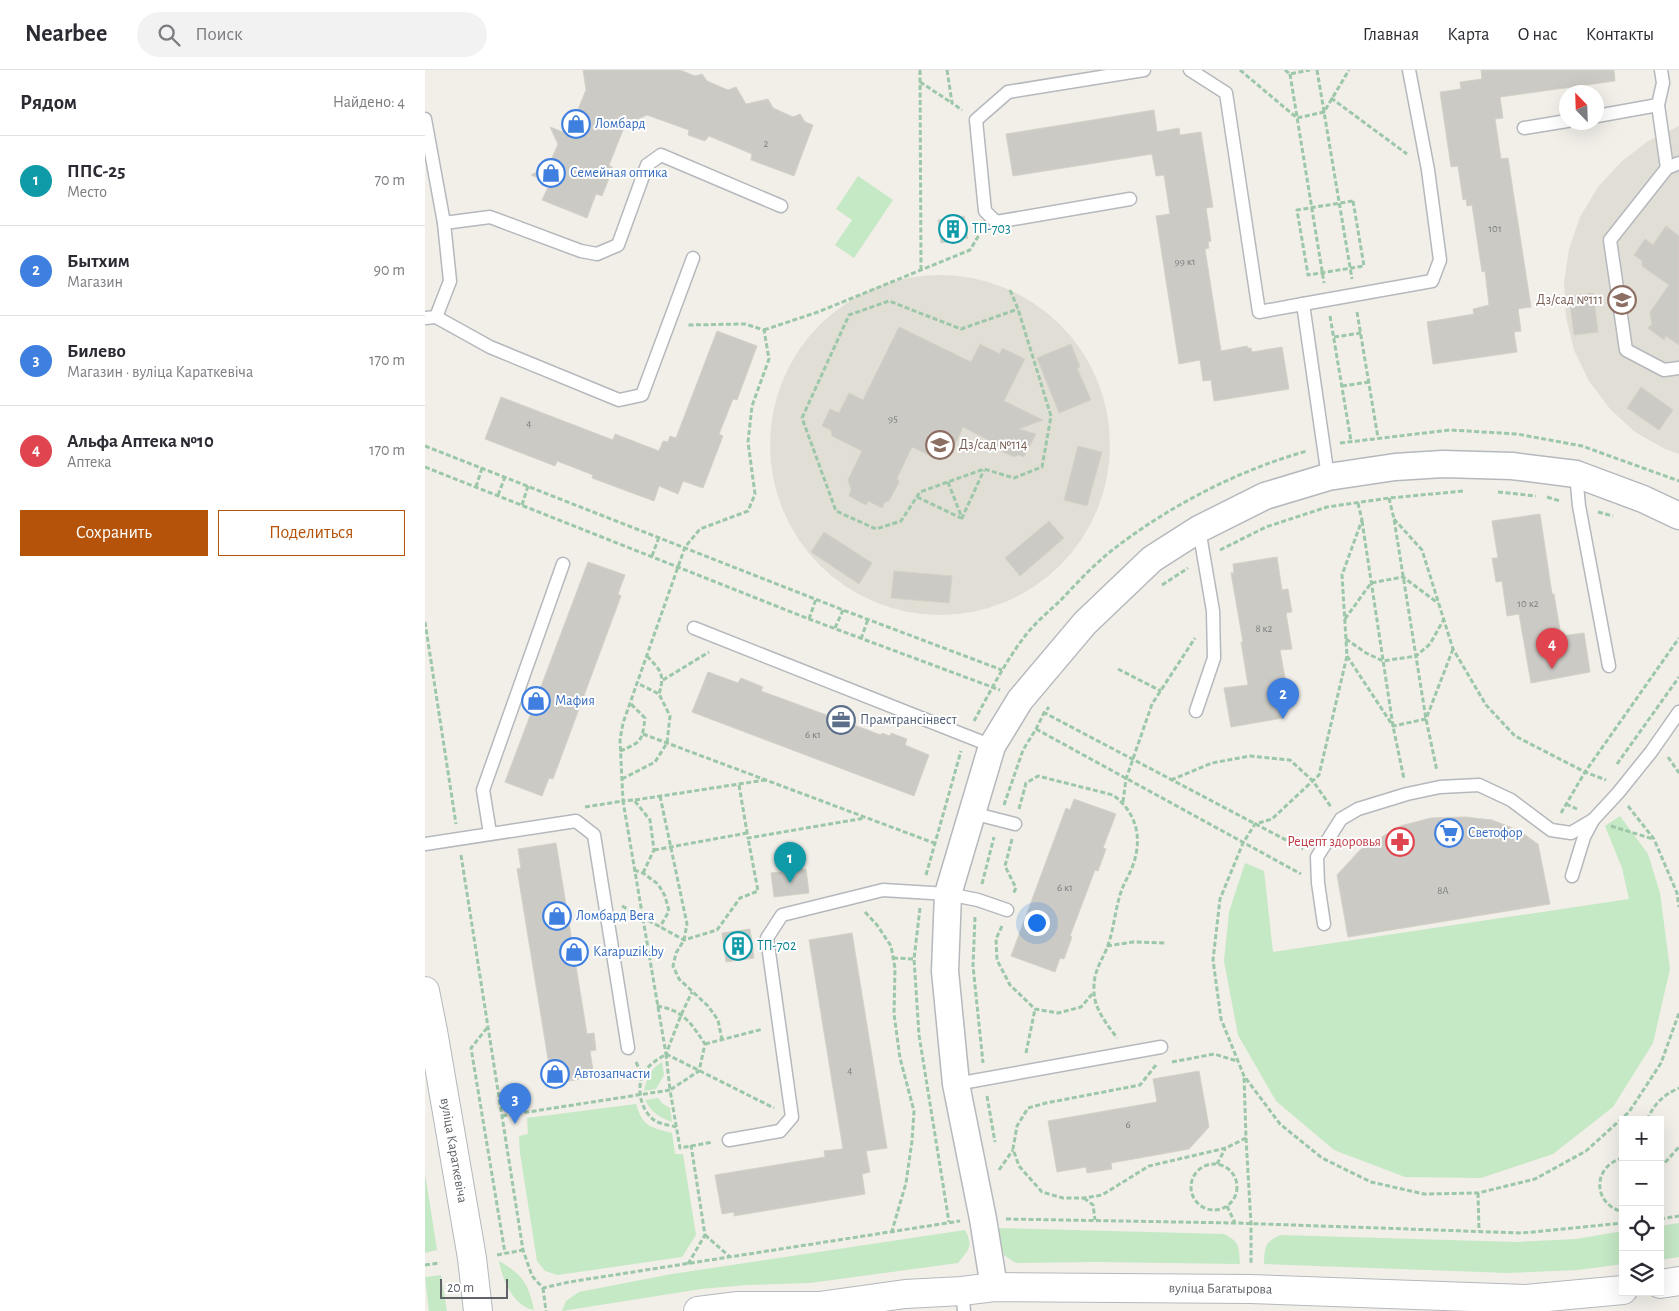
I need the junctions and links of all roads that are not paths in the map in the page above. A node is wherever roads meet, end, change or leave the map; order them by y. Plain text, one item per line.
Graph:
1 (1144, 70) edge
2 (1190, 70) edge
3 (1409, 70) edge
4 (1661, 70) edge
5 (1658, 105) junction
6 (1604, 115) edge
7 (425, 119) edge
8 (1559, 122) edge
9 (1524, 128) dead end
10 (1673, 166) edge
11 (1130, 199) dead end
12 (781, 206) dead end
13 (444, 223) junction
14 (693, 258) dead end
15 (1303, 304) junction
16 (431, 318) edge
17 (1679, 368) edge
18 (1576, 474) junction
19 (1328, 477) junction
20 (1679, 516) edge
21 (1199, 530) junction
22 (563, 564) dead end
23 (694, 628) dead end
24 (1609, 666) dead end
25 (1196, 711) dead end
26 (1679, 712) edge
27 (992, 746) junction
28 (972, 813) junction
29 (1593, 820) junction
30 (1015, 824) road end
31 (490, 833) junction
32 (425, 844) edge
33 (1572, 876) dead end
34 (948, 894) junction
35 (1007, 910) road end
36 (1324, 924) dead end
37 (425, 991) edge
38 (1161, 1047) dead end
39 (628, 1048) dead end
40 (956, 1084) junction
41 (729, 1140) road end
42 (1679, 1281) edge
43 (1664, 1283) edge
44 (993, 1287) junction
45 (1619, 1290) edge
46 (963, 1301) edge
47 (1413, 1303) edge
48 (812, 1308) edge
49 (478, 1311) edge
50 (698, 1311) edge

1 - 11 lane
2 - 15 lane
3 - 15 lane
4 - 5 lane
5 - 6 lane
5 - 10 lane
7 - 13 lane
8 - 9 lane
10 - 17 lane
12 - 13 lane
13 - 16 lane
14 - 16 lane
15 - 19 lane
18 - 19 street
18 - 20 street
18 - 24 lane
19 - 21 street
21 - 25 lane
21 - 27 street
22 - 31 lane
23 - 27 lane
26 - 29 lane
27 - 28 street
28 - 30 lane
28 - 34 street
29 - 33 lane
29 - 36 lane
31 - 32 lane
31 - 39 lane
34 - 35 lane
34 - 40 street
34 - 41 lane
37 - 49 street, вуліца Караткевіча
38 - 40 lane
40 - 44 street
42 - 43 street
44 - 46 street, вуліца Багатырова
44 - 47 street, вуліца Багатырова
45 - 47 street, вуліца Багатырова
46 - 48 street, вуліца Багатырова
48 - 50 street, вуліца Багатырова

